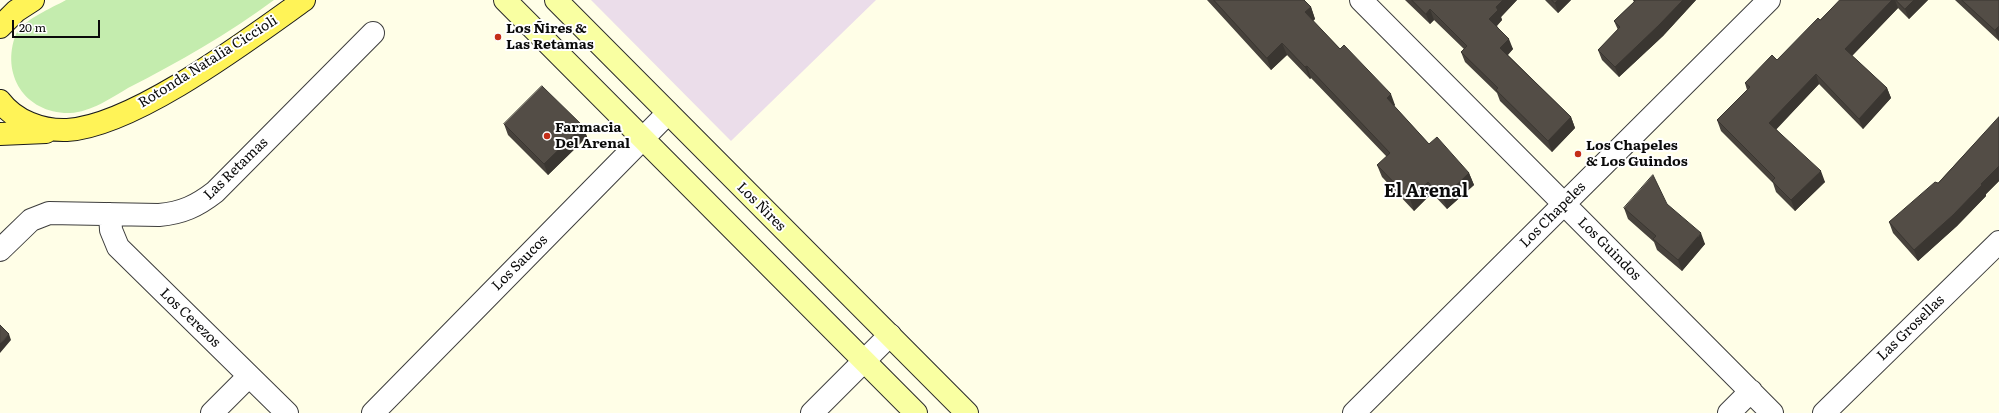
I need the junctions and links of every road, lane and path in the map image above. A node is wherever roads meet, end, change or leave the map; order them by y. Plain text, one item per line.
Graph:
1 (33, 0) edge
2 (304, 0) edge
3 (505, 0) edge
4 (556, 0) edge
5 (1361, 0) edge
6 (1769, 0) edge
7 (0, 27) edge
8 (373, 33) dead end
9 (0, 101) edge
10 (668, 113) junction
11 (67, 130) junction
12 (0, 134) edge
13 (643, 139) junction
14 (1564, 204) junction
15 (110, 214) junction
16 (1999, 242) edge
17 (0, 250) edge
18 (890, 335) junction
19 (864, 361) junction
20 (249, 376) junction
21 (1751, 391) junction
22 (212, 413) edge
23 (288, 413) edge
24 (373, 413) edge
25 (812, 413) edge
26 (916, 413) edge
27 (967, 413) edge
28 (1354, 413) edge
29 (1728, 413) edge
30 (1772, 413) edge
31 (1824, 413) edge

1 - 7 main road
2 - 11 main road, Rotonda Natalia Ciccioli
3 - 13 street
4 - 10 street, Los Ñires
5 - 14 street, Los Guindos
6 - 14 street, Los Chapeles
8 - 15 street, Las Retamas
9 - 11 main road, Rotonda Natalia Ciccioli
10 - 13 street, Los Saucos
10 - 18 street, Los Ñires
11 - 12 main road
13 - 19 street
13 - 24 street, Los Saucos
14 - 21 street, Los Guindos
14 - 28 street, Los Chapeles
15 - 17 street, Las Retamas
15 - 20 street, Los Cerezos
16 - 31 street, Las Grosellas
18 - 19 street
18 - 27 street, Los Ñires
19 - 25 street
19 - 26 street
20 - 22 street
20 - 23 street, Los Cerezos
21 - 29 street
21 - 30 street, Los Guindos

